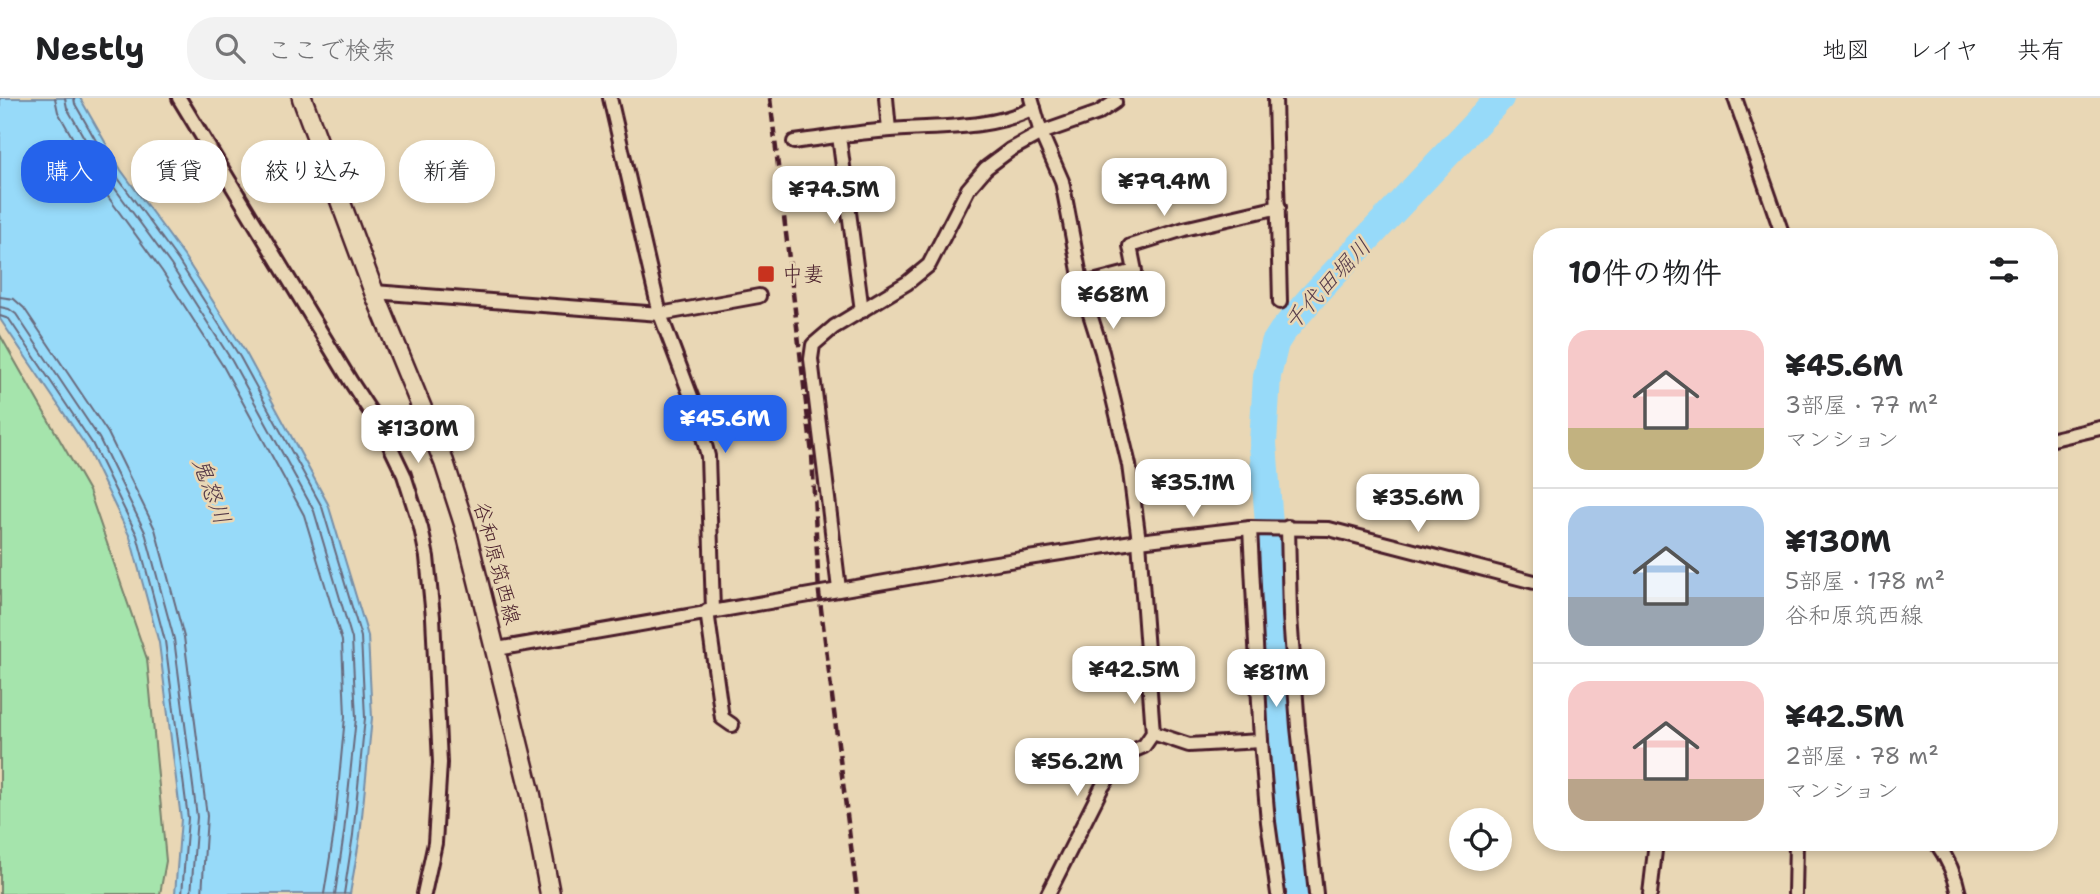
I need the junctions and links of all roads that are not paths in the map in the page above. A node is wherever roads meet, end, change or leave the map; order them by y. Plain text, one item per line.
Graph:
1 (179, 98) edge
2 (302, 98) edge
3 (610, 98) edge
4 (886, 98) edge
5 (1275, 98) edge
6 (1735, 98) edge
7 (1115, 102) dead end
8 (1032, 103) edge
9 (889, 130) junction
10 (1041, 133) junction
11 (839, 136) junction
12 (794, 142) dead end
13 (1279, 207) junction
14 (1780, 228) edge
15 (1082, 285) junction
16 (374, 292) junction
17 (759, 296) dead end
18 (1280, 302) dead end
19 (862, 312) junction
20 (660, 314) junction
21 (2100, 428) edge
22 (2058, 438) edge
23 (1288, 527) junction
24 (1250, 528) junction
25 (1139, 541) junction
26 (1533, 582) edge
27 (839, 589) junction
28 (710, 611) junction
29 (496, 649) junction
30 (732, 724) dead end
31 (1153, 733) junction
32 (1261, 741) junction
33 (1655, 851) edge
34 (1796, 851) edge
35 (1943, 851) edge
36 (424, 894) edge
37 (550, 894) edge
38 (1048, 894) edge
39 (1278, 894) edge
40 (1316, 894) edge
41 (1650, 894) edge
42 (1794, 894) edge
43 (1959, 894) edge

1 - 36 street
2 - 16 main road, 谷和原筑西線
3 - 20 street
4 - 9 street
5 - 13 street
6 - 14 street
7 - 10 street
8 - 9 street
8 - 10 street
9 - 11 street
10 - 15 street
10 - 19 street
11 - 12 street
11 - 19 street
13 - 15 street
13 - 18 street
15 - 25 street
16 - 20 street
16 - 29 main road, 谷和原筑西線
17 - 20 street
19 - 27 street
20 - 28 street
21 - 22 street
23 - 24 street
23 - 26 street
23 - 40 street
24 - 25 street
24 - 32 street
25 - 27 street
25 - 31 street
27 - 28 street
28 - 29 street
28 - 30 street
29 - 37 main road, 谷和原筑西線
31 - 32 street
31 - 38 street
32 - 39 street
33 - 41 street
34 - 42 street
35 - 43 street

